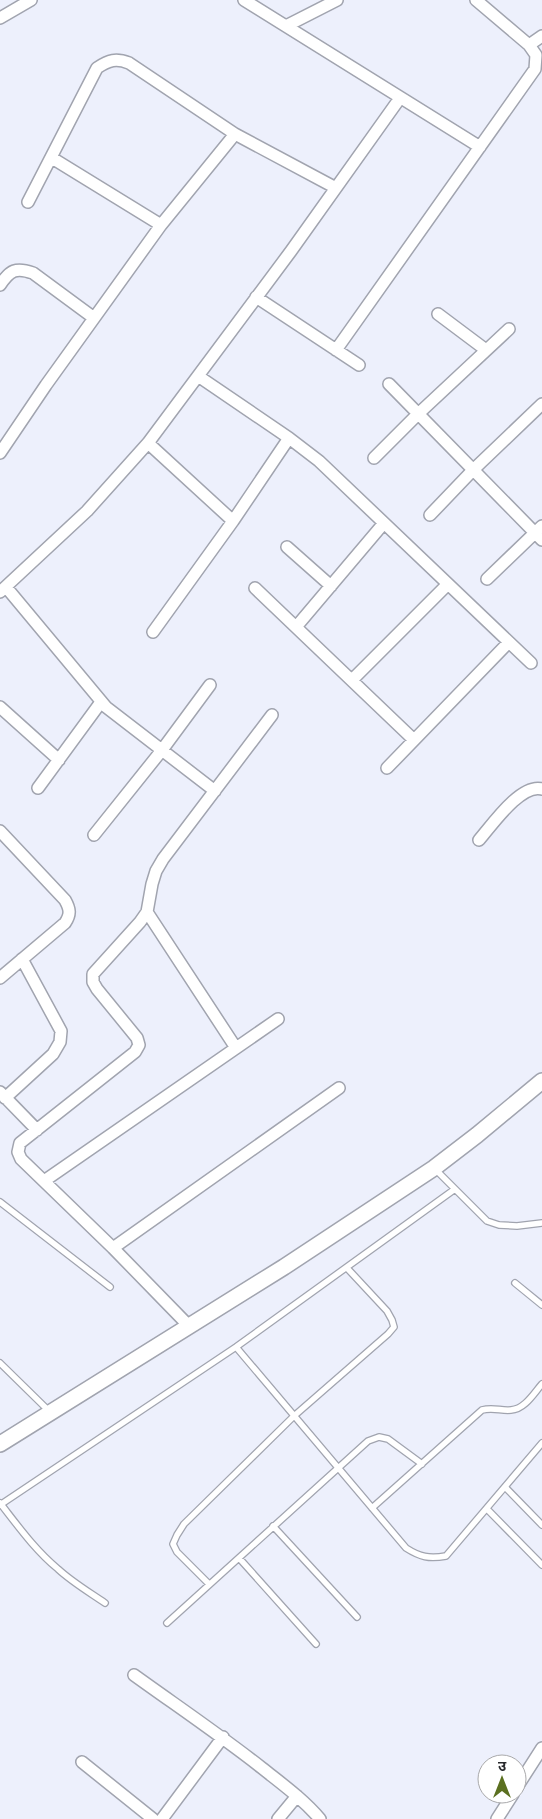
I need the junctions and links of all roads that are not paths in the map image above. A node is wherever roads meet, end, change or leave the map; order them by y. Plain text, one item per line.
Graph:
1 (31, 0) edge
2 (244, 0) edge
3 (338, 0) edge
4 (476, 0) edge
5 (0, 18) edge
6 (286, 26) junction
7 (542, 36) edge
8 (529, 44) junction
9 (400, 98) junction
10 (235, 134) junction
11 (480, 147) junction
12 (52, 158) junction
13 (336, 188) junction
14 (28, 202) dead end
15 (161, 225) junction
16 (0, 285) edge
17 (256, 297) junction
18 (438, 314) dead end
19 (94, 318) junction
20 (510, 329) dead end
21 (336, 350) junction
22 (486, 350) junction
23 (359, 365) dead end
24 (198, 376) junction
25 (389, 384) dead end
26 (542, 404) edge
27 (418, 414) junction
28 (289, 438) junction
29 (148, 444) junction
30 (0, 453) edge
31 (374, 458) dead end
32 (473, 470) junction
33 (430, 515) dead end
34 (233, 521) junction
35 (384, 523) junction
36 (540, 533) edge
37 (287, 547) dead end
38 (487, 579) dead end
39 (448, 584) junction
40 (331, 586) junction
41 (255, 588) dead end
42 (3, 589) edge
43 (296, 627) junction
44 (153, 632) dead end
45 (509, 642) junction
46 (531, 663) dead end
47 (352, 680) junction
48 (210, 685) dead end
49 (101, 702) junction
50 (0, 707) edge
51 (272, 715) dead end
52 (414, 740) junction
53 (162, 750) junction
54 (59, 760) junction
55 (387, 768) dead end
56 (38, 788) dead end
57 (542, 788) edge
58 (215, 791) junction
59 (94, 835) dead end
60 (2, 836) edge
61 (479, 840) dead end
62 (147, 912) junction
63 (22, 959) junction
64 (0, 978) edge
65 (278, 1018) dead end
66 (236, 1048) junction
67 (542, 1081) edge
68 (340, 1088) dead end
69 (3, 1095) edge
70 (37, 1130) junction
71 (434, 1168) junction
72 (44, 1181) junction
73 (455, 1190) junction
74 (0, 1202) edge
75 (540, 1225) edge
76 (113, 1248) junction
77 (347, 1268) junction
78 (515, 1283) dead end
79 (110, 1287) dead end
80 (542, 1304) edge
81 (188, 1326) junction
82 (236, 1347) junction
83 (0, 1363) edge
84 (542, 1384) edge
85 (50, 1412) junction
86 (294, 1416) junction
87 (542, 1443) edge
88 (0, 1444) edge
89 (422, 1464) junction
90 (338, 1468) junction
91 (505, 1487) junction
92 (1, 1504) edge
93 (372, 1508) junction
94 (487, 1510) junction
95 (542, 1525) edge
96 (273, 1526) junction
97 (238, 1558) junction
98 (542, 1565) edge
99 (209, 1584) junction
100 (104, 1603) dead end
101 (357, 1618) dead end
102 (167, 1623) dead end
103 (316, 1644) dead end
104 (134, 1675) dead end
105 (223, 1738) junction
106 (542, 1748) edge
107 (82, 1762) dead end
108 (527, 1771) edge
109 (297, 1796) junction
110 (507, 1804) edge
111 (153, 1819) edge
112 (162, 1819) edge
113 (278, 1819) edge
114 (320, 1819) edge
115 (497, 1819) edge

1 - 5 street
2 - 6 street
3 - 6 street
4 - 8 street
6 - 9 street
7 - 8 street
8 - 11 street
9 - 11 street
9 - 13 street
10 - 12 street
10 - 13 street
10 - 15 street
11 - 21 street
12 - 14 street
12 - 15 street
13 - 17 street
15 - 19 street
16 - 19 street
17 - 21 street
17 - 24 street
18 - 22 street
19 - 30 street
20 - 22 street
21 - 23 street
22 - 27 street
24 - 28 street
24 - 29 street
25 - 27 street
26 - 32 street
27 - 31 street
27 - 32 street
28 - 34 street
28 - 35 street
29 - 34 street
29 - 42 street
32 - 33 street
32 - 36 street
34 - 44 street
35 - 39 street
35 - 40 street
36 - 38 street
37 - 40 street
39 - 45 street
39 - 47 street
40 - 43 street
41 - 43 street
42 - 49 street
43 - 47 street
45 - 46 street
45 - 52 street
47 - 52 street
48 - 53 street
49 - 53 street
49 - 54 street
50 - 54 street
51 - 58 street
52 - 55 street
53 - 58 street
53 - 59 street
54 - 56 street
57 - 61 street
58 - 62 street
60 - 63 street
62 - 66 street
62 - 70 street
63 - 64 street
63 - 69 street
65 - 66 street
66 - 72 street
67 - 71 street
68 - 76 street
69 - 70 street
70 - 72 street
71 - 73 lane
71 - 81 street
72 - 76 street
73 - 75 lane
73 - 77 lane
74 - 79 lane
76 - 81 street
77 - 82 lane
77 - 86 lane
78 - 80 lane
81 - 85 street
82 - 86 lane
82 - 92 lane
83 - 85 lane
84 - 89 lane
85 - 88 street
86 - 90 lane
86 - 99 lane
87 - 91 lane
89 - 90 lane
89 - 93 lane
90 - 93 lane
90 - 96 lane
91 - 94 lane
91 - 95 lane
92 - 100 lane
93 - 94 lane
94 - 98 lane
96 - 97 lane
96 - 101 lane
97 - 99 lane
97 - 103 lane
99 - 102 lane
104 - 105 street
105 - 109 street
105 - 112 street
106 - 108 street
107 - 111 street
109 - 113 street
109 - 114 street
110 - 115 street

